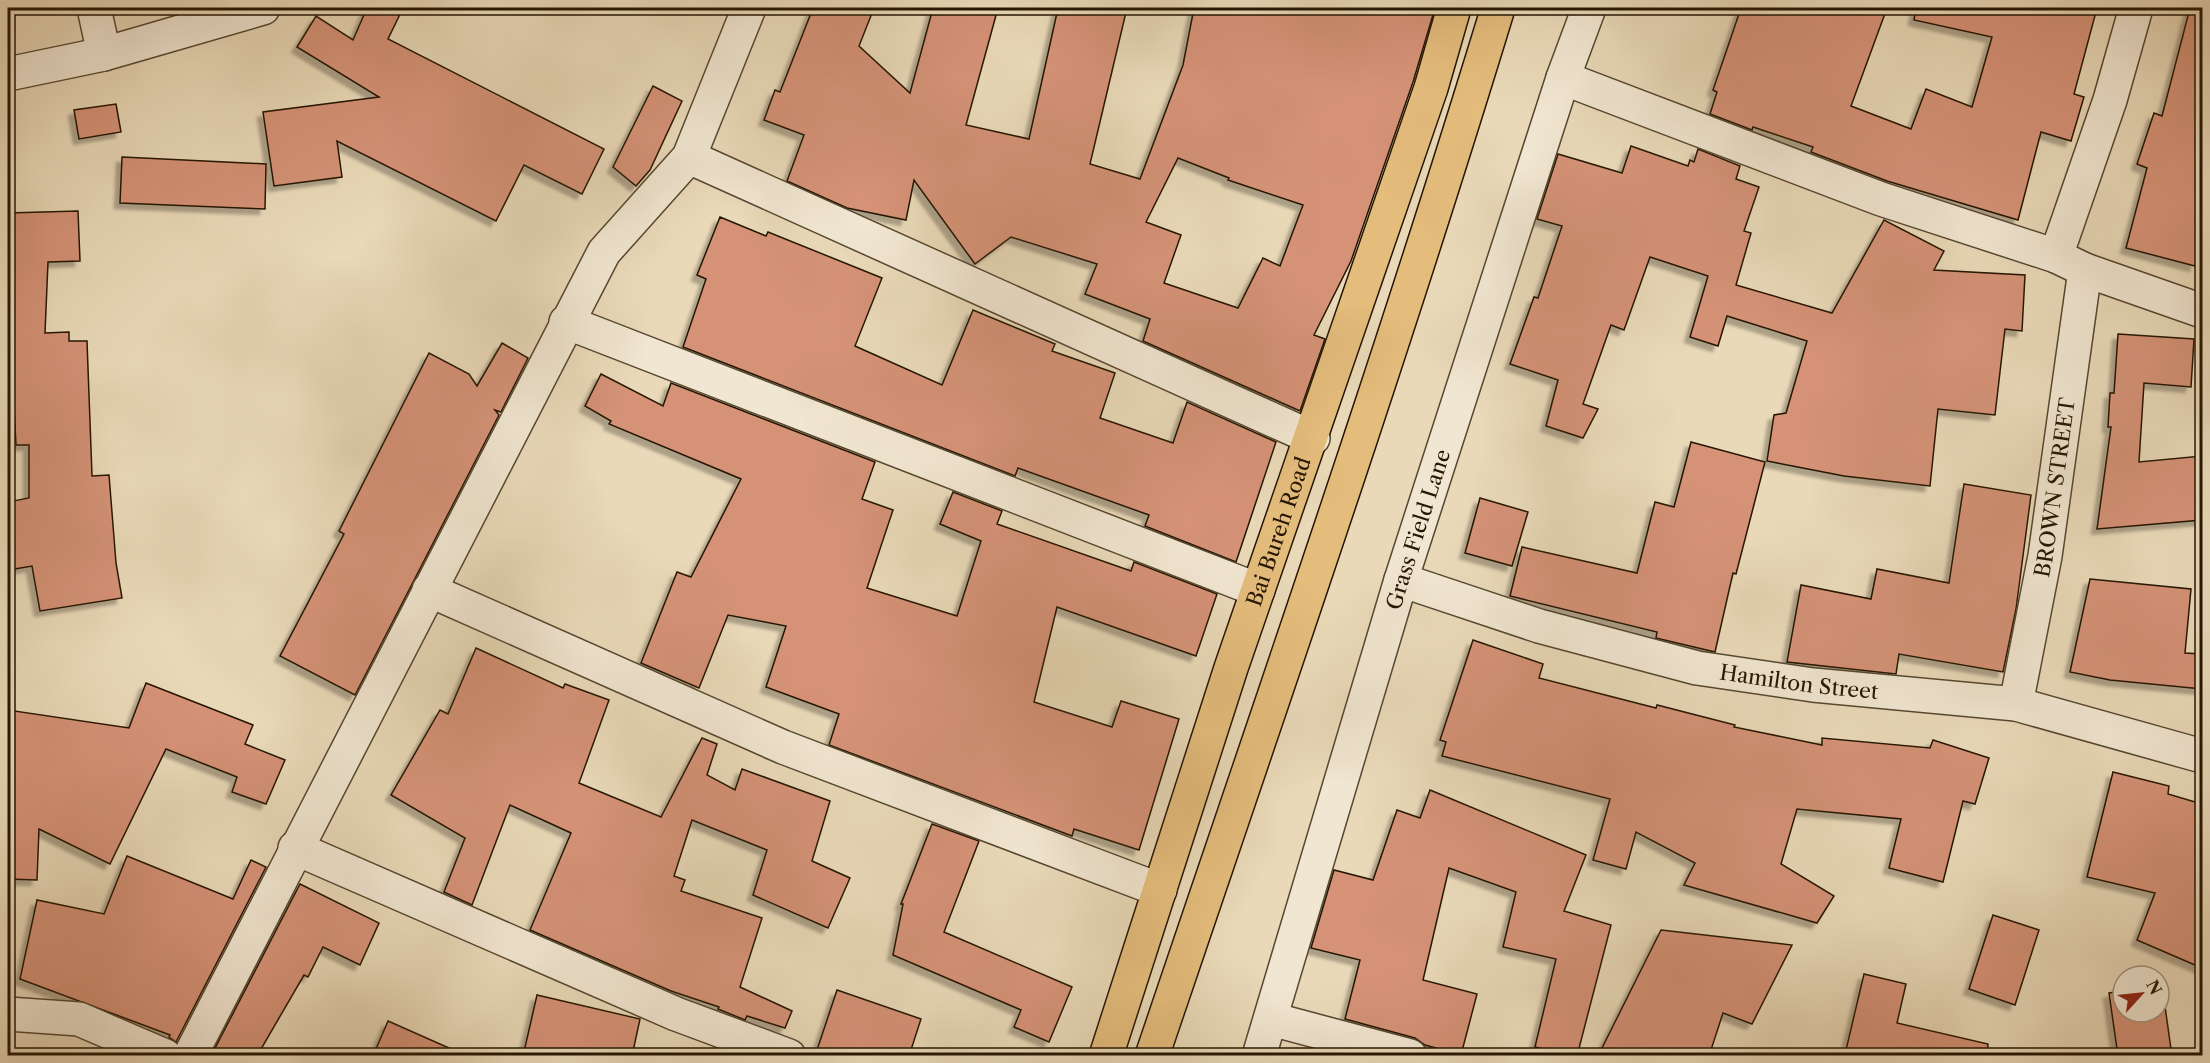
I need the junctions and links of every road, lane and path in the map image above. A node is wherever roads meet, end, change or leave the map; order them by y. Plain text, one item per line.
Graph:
1 (94, 8) edge
2 (263, 8) edge
3 (749, 8) edge
4 (1454, 8) edge
5 (1498, 8) edge
6 (1589, 8) edge
7 (2136, 8) edge
8 (104, 54) junction
9 (8, 74) edge
10 (1563, 78) junction
11 (689, 157) junction
12 (2056, 256) junction
13 (2085, 270) junction
14 (2202, 311) edge
15 (566, 322) junction
16 (1313, 438) junction
17 (1401, 580) junction
18 (429, 590) junction
19 (1258, 590) junction
20 (2016, 704) junction
21 (2202, 756) edge
22 (295, 848) junction
23 (1160, 890) junction
24 (8, 1014) edge
25 (1271, 1019) junction
26 (165, 1056) edge
27 (190, 1056) edge
28 (789, 1056) edge
29 (1106, 1056) edge
30 (1152, 1056) edge
31 (1259, 1056) edge
32 (1410, 1056) edge

1 - 8 street
2 - 8 street
3 - 11 street
4 - 16 highway, Bai Bureh Road
5 - 30 highway
6 - 10 street, Grass Field Lane
7 - 12 street
8 - 9 street
10 - 12 street
10 - 17 street, Grass Field Lane
11 - 15 street
11 - 16 street
12 - 13 street
13 - 14 street
13 - 20 street, BROWN STREET
15 - 18 street
15 - 19 street
16 - 19 highway, Bai Bureh Road
17 - 20 street, Hamilton Street
17 - 25 street, Grass Field Lane
18 - 22 street
18 - 23 street
19 - 23 highway, Bai Bureh Road
20 - 21 street, Hamilton Street
22 - 27 street
22 - 28 street
23 - 29 highway, Bai Bureh Road
24 - 26 street
25 - 31 street, Grass Field Lane
25 - 32 street

